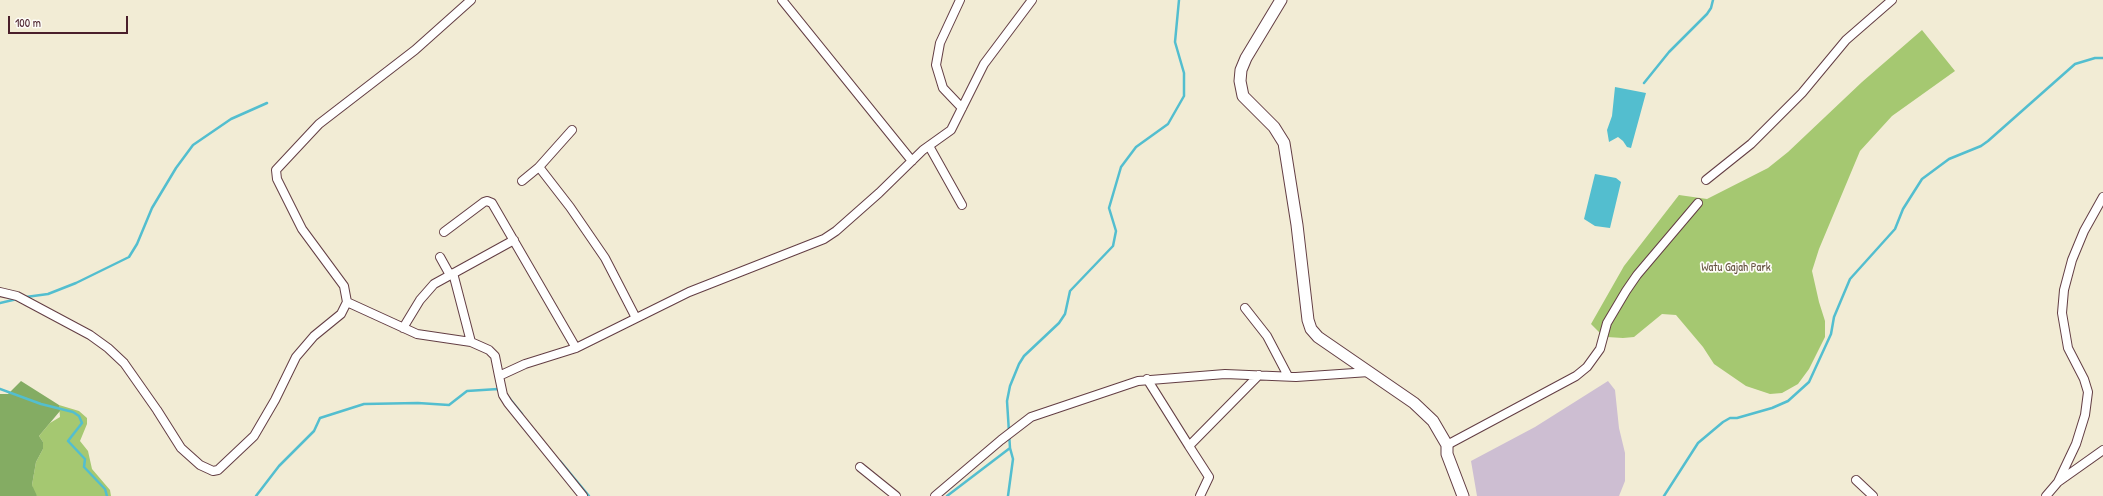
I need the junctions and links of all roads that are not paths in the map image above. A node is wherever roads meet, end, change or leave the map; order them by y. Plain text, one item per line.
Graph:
1 (471, 0) edge
2 (782, 0) edge
3 (960, 0) edge
4 (1032, 0) edge
5 (1281, 0) edge
6 (1892, 0) edge
7 (962, 108) junction
8 (572, 130) dead end
9 (929, 146) junction
10 (912, 162) junction
11 (539, 167) junction
12 (1706, 180) dead end
13 (522, 181) dead end
14 (2103, 197) edge
15 (1698, 203) dead end
16 (962, 205) dead end
17 (444, 232) dead end
18 (514, 240) junction
19 (440, 257) dead end
20 (452, 274) junction
21 (0, 292) edge
22 (347, 302) junction
23 (1245, 308) dead end
24 (636, 318) junction
25 (404, 328) junction
26 (471, 342) junction
27 (576, 348) junction
28 (1369, 372) junction
29 (1259, 375) junction
30 (499, 376) junction
31 (1288, 376) junction
32 (1147, 378) junction
33 (1447, 445) junction
34 (1189, 446) junction
35 (2103, 450) edge
36 (860, 467) dead end
37 (1856, 480) dead end
38 (2058, 482) junction
39 (583, 496) edge
40 (896, 496) edge
41 (935, 496) edge
42 (1200, 496) edge
43 (1463, 496) edge
44 (1873, 496) edge
45 (2046, 496) edge

1 - 22 street
2 - 10 street
3 - 7 street
4 - 7 street
5 - 28 main road
6 - 12 street
7 - 9 street
8 - 11 street
9 - 10 street
9 - 16 street
10 - 24 street
11 - 13 street
11 - 24 street
14 - 38 street
15 - 33 street
17 - 18 street
18 - 20 street
18 - 27 street
19 - 20 street
20 - 25 street
20 - 26 street
21 - 22 street
22 - 25 street
23 - 31 street
24 - 27 street
25 - 26 street
26 - 30 street
27 - 30 street
28 - 31 street
28 - 33 main road
29 - 31 street
29 - 32 street
29 - 34 street
30 - 39 street
32 - 34 street
32 - 41 street
33 - 43 main road
34 - 42 street
35 - 38 street
36 - 40 street
37 - 44 street
38 - 45 street

